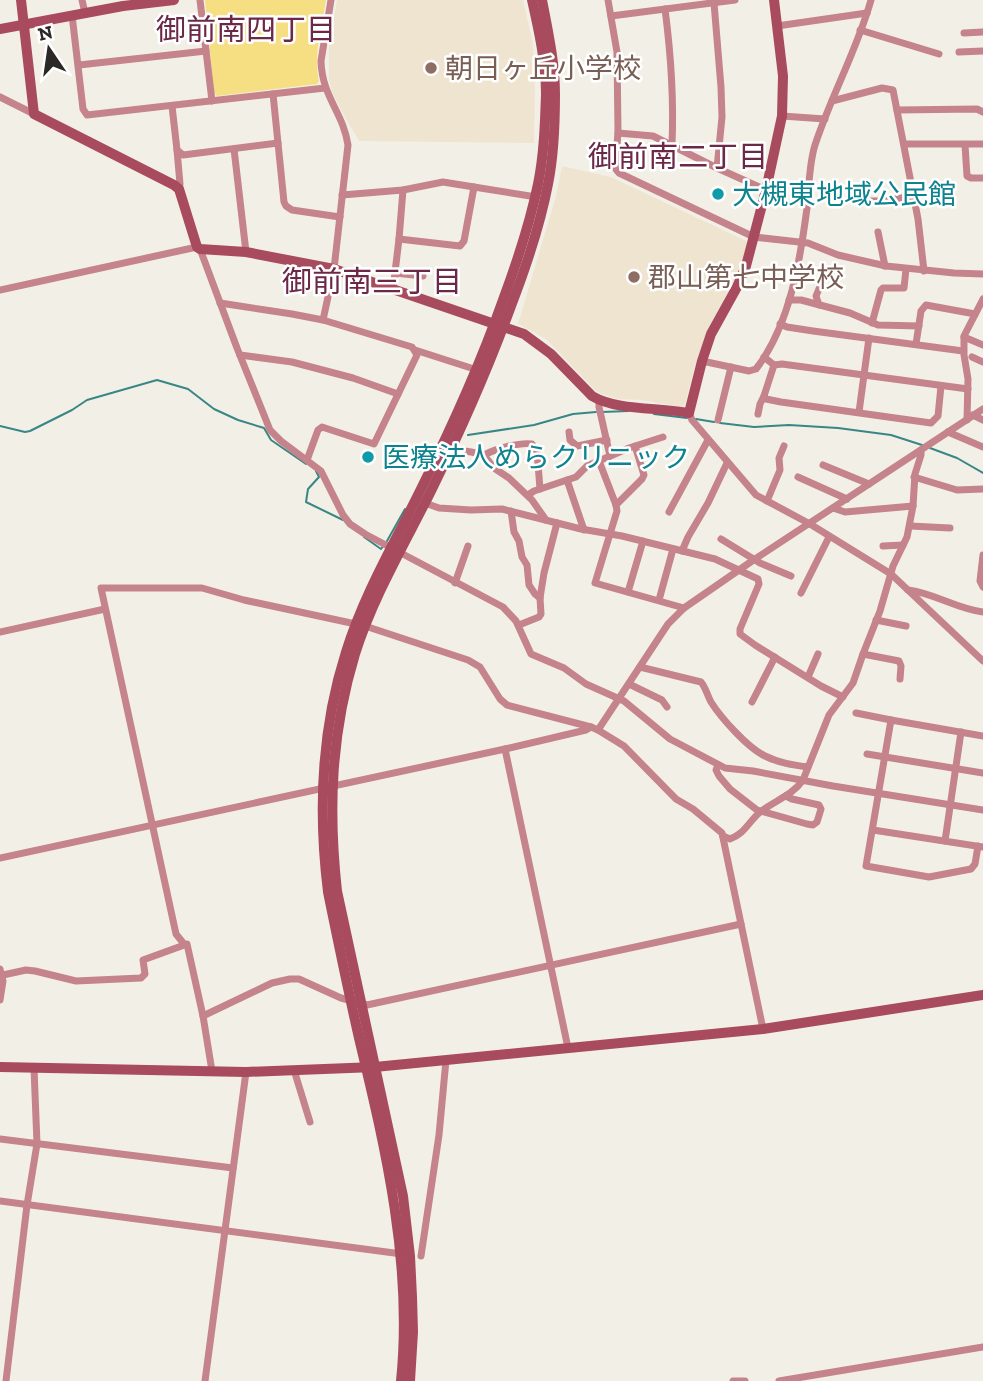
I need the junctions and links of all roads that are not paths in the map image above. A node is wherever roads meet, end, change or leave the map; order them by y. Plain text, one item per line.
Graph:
1 (21, 0) edge
2 (82, 0) edge
3 (174, 0) edge
4 (200, 0) edge
5 (331, 0) edge
6 (532, 0) edge
7 (542, 0) edge
8 (608, 0) edge
9 (735, 0) edge
10 (774, 0) edge
11 (871, 0) edge
12 (714, 3) junction
13 (666, 9) junction
14 (85, 13) junction
15 (867, 13) junction
16 (72, 15) junction
17 (611, 16) junction
18 (24, 25) junction
19 (777, 26) junction
20 (0, 29) edge
21 (860, 30) junction
22 (983, 32) edge
23 (964, 33) dead end
24 (206, 51) junction
25 (983, 51) edge
26 (959, 52) dead end
27 (939, 54) dead end
28 (79, 65) junction
29 (325, 88) junction
30 (273, 94) junction
31 (0, 97) edge
32 (212, 101) junction
33 (832, 101) junction
34 (172, 106) junction
35 (897, 110) junction
36 (983, 113) edge
37 (34, 114) junction
38 (782, 116) junction
39 (825, 119) junction
40 (618, 133) junction
41 (278, 144) junction
42 (904, 144) junction
43 (983, 144) edge
44 (672, 145) junction
45 (965, 145) junction
46 (234, 149) junction
47 (177, 150) junction
48 (718, 168) junction
49 (983, 178) edge
50 (474, 187) junction
51 (179, 189) junction
52 (403, 190) junction
53 (766, 190) junction
54 (342, 195) junction
55 (530, 196) dead end
56 (914, 196) junction
57 (863, 201) dead end
58 (340, 217) junction
59 (878, 232) dead end
60 (754, 237) junction
61 (399, 239) junction
62 (803, 242) junction
63 (199, 248) junction
64 (246, 252) junction
65 (885, 266) junction
66 (334, 269) junction
67 (906, 269) junction
68 (924, 271) junction
69 (395, 273) junction
70 (983, 274) edge
71 (423, 276) dead end
72 (821, 284) dead end
73 (393, 289) junction
74 (0, 290) edge
75 (983, 299) edge
76 (789, 300) junction
77 (220, 303) junction
78 (819, 305) junction
79 (975, 314) junction
80 (323, 320) junction
81 (872, 323) junction
82 (780, 324) junction
83 (499, 326) junction
84 (919, 326) junction
85 (964, 337) junction
86 (869, 338) junction
87 (916, 344) junction
88 (983, 345) edge
89 (415, 350) junction
90 (963, 351) junction
91 (240, 355) junction
92 (764, 357) junction
93 (972, 357) dead end
94 (702, 360) junction
95 (983, 362) edge
96 (774, 365) junction
97 (731, 367) junction
98 (471, 368) dead end
99 (864, 375) junction
100 (941, 386) junction
101 (968, 389) junction
102 (398, 394) junction
103 (764, 396) junction
104 (600, 400) junction
105 (983, 409) edge
106 (859, 412) junction
107 (689, 413) junction
108 (758, 414) dead end
109 (970, 418) junction
110 (718, 420) dead end
111 (983, 420) edge
112 (569, 432) dead end
113 (948, 432) junction
114 (663, 437) dead end
115 (607, 440) junction
116 (708, 440) junction
117 (635, 446) junction
118 (784, 446) dead end
119 (983, 447) edge
120 (459, 450) dead end
121 (921, 450) junction
122 (484, 455) junction
123 (610, 456) junction
124 (307, 460) junction
125 (599, 461) junction
126 (727, 463) junction
127 (823, 465) dead end
128 (798, 477) dead end
129 (915, 477) junction
130 (567, 480) junction
131 (869, 484) junction
132 (540, 489) junction
133 (983, 489) edge
134 (527, 495) junction
135 (847, 499) junction
136 (767, 501) junction
137 (425, 503) junction
138 (617, 505) junction
139 (913, 506) junction
140 (833, 508) junction
141 (511, 511) junction
142 (669, 512) dead end
143 (546, 520) junction
144 (557, 523) junction
145 (810, 524) junction
146 (910, 526) junction
147 (950, 528) dead end
148 (584, 530) junction
149 (610, 534) junction
150 (829, 537) junction
151 (721, 539) dead end
152 (643, 541) junction
153 (903, 545) junction
154 (468, 546) dead end
155 (883, 546) dead end
156 (673, 549) junction
157 (396, 550) junction
158 (682, 551) junction
159 (983, 555) edge
160 (754, 560) junction
161 (738, 570) junction
162 (891, 574) junction
163 (791, 576) dead end
164 (456, 583) junction
165 (983, 587) edge
166 (907, 590) junction
167 (628, 592) junction
168 (801, 593) dead end
169 (540, 598) junction
170 (659, 600) junction
171 (684, 608) junction
172 (105, 609) junction
173 (983, 612) edge
174 (876, 620) junction
175 (361, 625) junction
176 (519, 625) junction
177 (906, 626) dead end
178 (0, 632) edge
179 (818, 654) dead end
180 (863, 654) junction
181 (775, 657) junction
182 (983, 660) edge
183 (640, 667) junction
184 (807, 677) junction
185 (900, 679) dead end
186 (629, 684) junction
187 (843, 696) junction
188 (619, 698) junction
189 (752, 702) dead end
190 (667, 707) dead end
191 (856, 713) dead end
192 (891, 720) junction
193 (594, 728) junction
194 (961, 732) junction
195 (983, 736) edge
196 (505, 749) junction
197 (867, 754) dead end
198 (885, 756) junction
199 (718, 765) junction
200 (808, 767) junction
201 (956, 768) junction
202 (983, 773) edge
203 (803, 780) junction
204 (327, 787) junction
205 (878, 793) junction
206 (786, 796) junction
207 (950, 804) junction
208 (983, 810) edge
209 (761, 811) junction
210 (153, 825) junction
211 (873, 830) junction
212 (723, 836) junction
213 (945, 841) junction
214 (980, 847) edge
215 (0, 858) edge
216 (741, 925) junction
217 (184, 944) junction
218 (550, 965) junction
219 (1, 972) edge
220 (983, 995) edge
221 (0, 1000) edge
222 (356, 1002) junction
223 (203, 1016) junction
224 (763, 1029) junction
225 (568, 1048) junction
226 (446, 1060) junction
227 (0, 1067) edge
228 (371, 1067) junction
229 (34, 1068) junction
230 (294, 1070) junction
231 (212, 1071) junction
232 (246, 1072) junction
233 (310, 1122) dead end
234 (0, 1139) edge
235 (37, 1144) junction
236 (233, 1168) junction
237 (0, 1201) edge
238 (27, 1205) junction
239 (225, 1230) junction
240 (405, 1255) junction
241 (421, 1256) dead end
242 (983, 1347) edge
243 (6, 1381) edge
244 (205, 1381) edge
245 (401, 1381) edge
246 (410, 1381) edge
247 (733, 1381) edge
248 (745, 1381) edge
249 (779, 1381) edge

1 - 18 street
2 - 14 street
3 - 14 street
4 - 24 street
5 - 29 street
6 - 83 street
7 - 83 street
8 - 17 street
9 - 12 street
10 - 19 street
11 - 15 street
12 - 13 street
12 - 48 street
13 - 17 street
13 - 44 street
14 - 16 street
15 - 19 street
15 - 21 street
16 - 18 street
16 - 28 street
17 - 40 street
18 - 20 street
18 - 37 street
19 - 38 street
21 - 27 street
21 - 33 street
22 - 23 street
24 - 28 street
24 - 32 street
25 - 26 street
28 - 34 street
29 - 30 street
29 - 54 street
30 - 32 street
30 - 41 street
31 - 37 street
32 - 34 street
33 - 35 street
33 - 39 street
34 - 47 street
35 - 36 street
35 - 42 street
37 - 51 street
38 - 39 street
38 - 53 street
39 - 62 street
40 - 44 street
40 - 60 street
41 - 46 street
41 - 58 street
42 - 45 street
42 - 56 street
43 - 45 street
44 - 48 street
45 - 49 street
46 - 47 street
46 - 64 street
47 - 51 street
48 - 53 street
50 - 52 street
50 - 55 street
50 - 61 street
51 - 63 street
52 - 54 street
52 - 61 street
53 - 60 street
54 - 58 street
56 - 57 street
56 - 68 street
58 - 66 street
59 - 65 street
60 - 62 street
60 - 94 street
61 - 69 street
62 - 65 street
62 - 76 street
63 - 64 street
63 - 74 street
63 - 77 street
64 - 66 street
65 - 67 street
66 - 73 street
66 - 80 street
67 - 68 street
67 - 81 street
68 - 70 street
69 - 71 street
69 - 73 street
72 - 78 street
73 - 83 street
75 - 79 street
76 - 78 street
76 - 82 street
77 - 80 street
77 - 91 street
78 - 81 street
79 - 84 street
79 - 85 street
80 - 89 street
81 - 84 street
82 - 86 street
82 - 92 street
83 - 104 street
83 - 137 street
83 - 157 street
84 - 87 street
85 - 88 street
85 - 90 street
86 - 87 street
86 - 99 street
87 - 90 street
89 - 98 street
89 - 102 street
90 - 101 street
91 - 102 street
91 - 124 street
92 - 96 street
92 - 97 street
93 - 95 street
94 - 97 street
94 - 107 street
96 - 99 street
96 - 103 street
97 - 110 street
99 - 100 street
99 - 106 street
100 - 101 street
100 - 106 street
101 - 109 street
102 - 124 street
103 - 106 street
103 - 108 street
104 - 107 street
104 - 115 street
105 - 109 street
107 - 116 street
109 - 111 street
109 - 113 street
112 - 115 street
113 - 119 street
113 - 121 street
114 - 117 street
115 - 123 street
116 - 126 street
116 - 142 street
117 - 123 street
117 - 138 street
118 - 136 street
120 - 122 street
121 - 129 street
121 - 131 street
122 - 132 street
122 - 134 street
123 - 125 street
124 - 157 street
125 - 130 street
125 - 138 street
126 - 136 street
126 - 158 street
127 - 131 street
128 - 135 street
129 - 133 street
129 - 139 street
130 - 132 street
130 - 148 street
131 - 135 street
132 - 134 street
134 - 143 street
135 - 140 street
136 - 145 street
137 - 141 street
137 - 157 street
138 - 149 street
139 - 140 street
139 - 146 street
140 - 145 street
141 - 143 street
141 - 169 street
143 - 144 street
144 - 148 street
144 - 169 street
145 - 150 street
145 - 160 street
146 - 147 street
146 - 153 street
148 - 149 street
149 - 152 street
149 - 167 street
150 - 162 street
150 - 168 street
151 - 160 street
152 - 156 street
152 - 167 street
153 - 155 street
153 - 162 street
154 - 164 street
156 - 158 street
156 - 170 street
157 - 164 street
157 - 175 street
158 - 161 street
159 - 165 street
160 - 161 street
160 - 163 street
161 - 171 street
161 - 181 street
162 - 166 street
162 - 174 street
164 - 176 street
166 - 173 street
166 - 182 street
167 - 170 street
169 - 176 street
170 - 171 street
171 - 183 street
172 - 175 street
172 - 178 street
172 - 210 street
174 - 177 street
174 - 180 street
175 - 193 street
175 - 204 street
176 - 188 street
179 - 184 street
180 - 185 street
180 - 187 street
181 - 184 street
181 - 189 street
183 - 186 street
183 - 200 street
184 - 187 street
186 - 188 street
186 - 190 street
187 - 200 street
188 - 193 street
188 - 199 street
191 - 192 street
192 - 194 street
192 - 198 street
193 - 196 street
193 - 212 street
194 - 195 street
194 - 201 street
196 - 204 street
196 - 218 street
197 - 198 street
198 - 201 street
198 - 205 street
199 - 203 street
199 - 209 street
200 - 203 street
201 - 202 street
201 - 207 street
203 - 205 street
203 - 206 street
204 - 210 street
204 - 222 street
205 - 207 street
205 - 211 street
206 - 209 street
206 - 209 street
207 - 208 street
207 - 213 street
209 - 212 street
210 - 215 street
210 - 217 street
211 - 213 street
211 - 214 street
212 - 216 street
213 - 214 street
216 - 218 street
216 - 224 street
217 - 219 street
217 - 223 street
218 - 222 street
218 - 225 street
219 - 221 street
220 - 224 street
222 - 223 street
222 - 228 street
223 - 231 street
224 - 225 street
225 - 226 street
226 - 228 street
226 - 241 street
227 - 229 street
228 - 230 street
228 - 240 street
229 - 231 street
229 - 235 street
230 - 232 street
230 - 233 street
231 - 232 street
232 - 236 street
234 - 235 street
235 - 236 street
235 - 238 street
236 - 239 street
237 - 238 street
238 - 239 street
238 - 243 street
239 - 240 street
239 - 244 street
240 - 245 street
240 - 246 street
242 - 249 street
247 - 248 street

